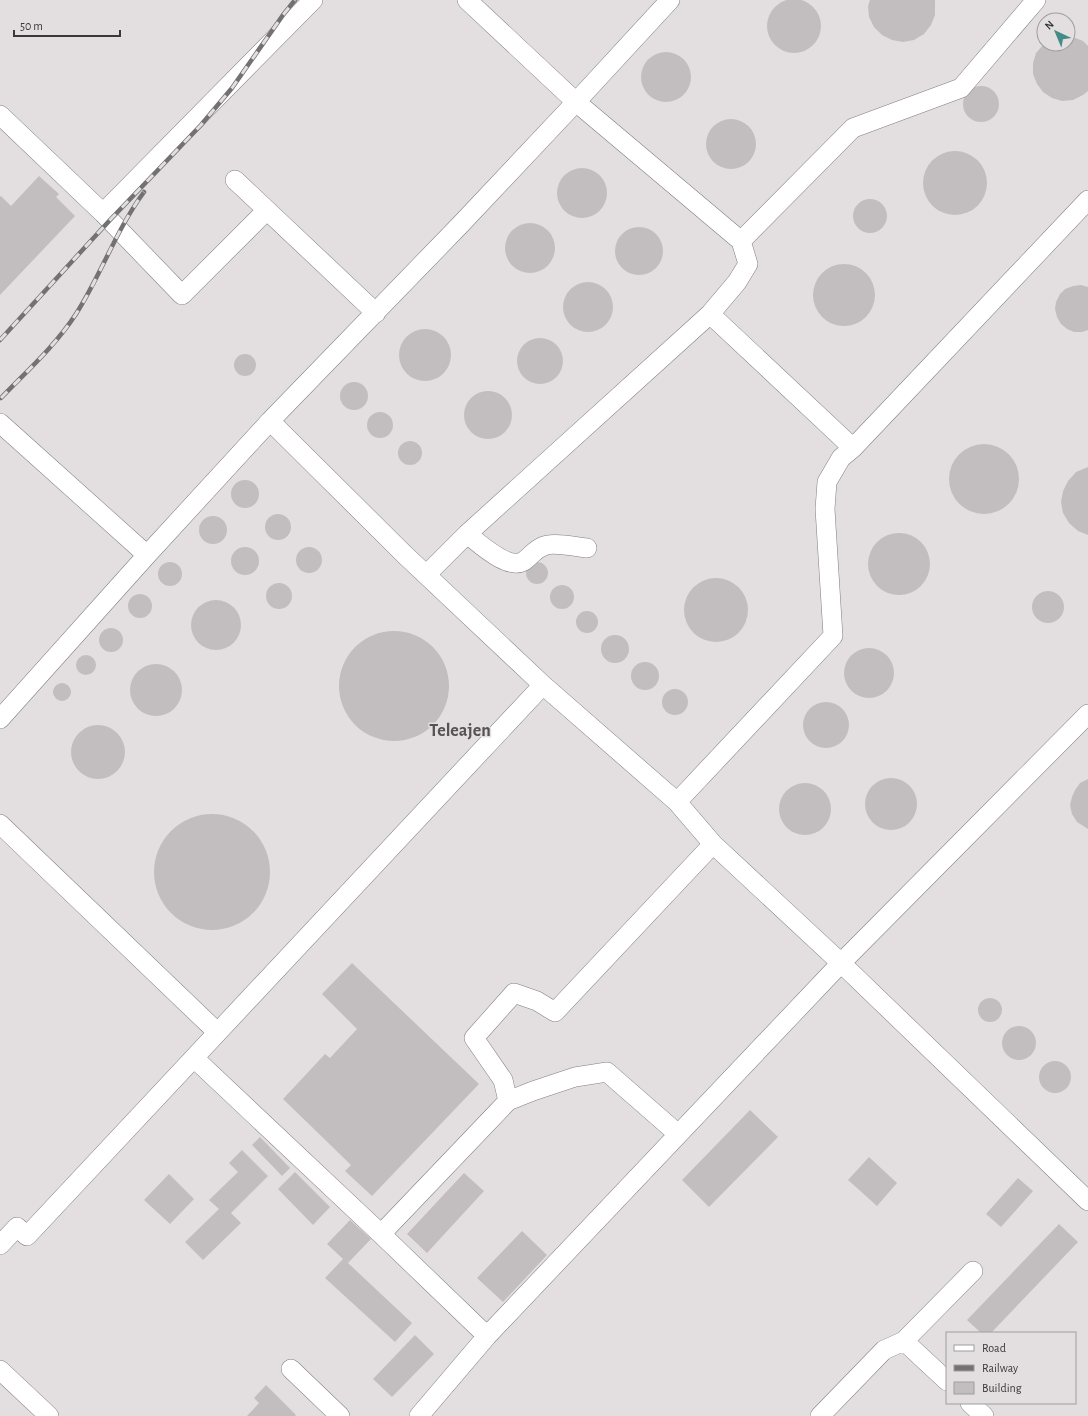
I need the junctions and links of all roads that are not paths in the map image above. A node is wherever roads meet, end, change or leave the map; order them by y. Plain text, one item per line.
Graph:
1 (468, 0) edge
2 (670, 0) edge
3 (1036, 0) edge
4 (305, 1) edge
5 (576, 102) junction
6 (0, 115) edge
7 (235, 180) dead end
8 (1088, 200) edge
9 (266, 210) junction
10 (103, 213) junction
11 (741, 241) junction
12 (376, 313) junction
13 (710, 314) junction
14 (270, 421) junction
15 (0, 423) edge
16 (853, 448) junction
17 (468, 534) junction
18 (587, 548) dead end
19 (147, 555) junction
20 (426, 575) junction
21 (543, 685) junction
22 (1088, 714) edge
23 (0, 719) edge
24 (677, 802) junction
25 (0, 824) edge
26 (713, 844) junction
27 (841, 963) junction
28 (217, 1032) junction
29 (194, 1058) junction
30 (508, 1101) junction
31 (678, 1134) junction
32 (1088, 1201) edge
33 (381, 1234) junction
34 (0, 1245) edge
35 (973, 1271) dead end
36 (487, 1336) junction
37 (904, 1341) junction
38 (291, 1369) dead end
39 (0, 1370) edge
40 (946, 1380) edge
41 (971, 1404) edge
42 (48, 1416) edge
43 (340, 1416) edge
44 (420, 1416) edge
45 (820, 1416) edge
46 (984, 1416) edge

1 - 5 lane
2 - 5 lane
3 - 11 lane
4 - 10 lane
5 - 11 lane
5 - 12 lane
6 - 10 lane
7 - 9 lane
8 - 16 lane
9 - 10 lane
9 - 12 lane
11 - 13 lane
12 - 14 lane
13 - 16 lane
13 - 17 lane
14 - 19 lane
14 - 20 lane
15 - 19 lane
16 - 24 lane
17 - 18 lane
17 - 20 lane
19 - 23 lane
20 - 21 lane
21 - 24 lane
21 - 28 lane
22 - 27 lane
24 - 26 lane
25 - 28 lane
26 - 27 lane
26 - 30 lane
27 - 31 lane
27 - 32 lane
28 - 29 lane
29 - 33 lane
29 - 34 lane
30 - 31 lane
30 - 33 lane
31 - 36 lane
33 - 36 lane
35 - 37 lane
36 - 44 lane
37 - 40 lane
37 - 45 lane
38 - 43 lane
39 - 42 lane
41 - 46 lane

